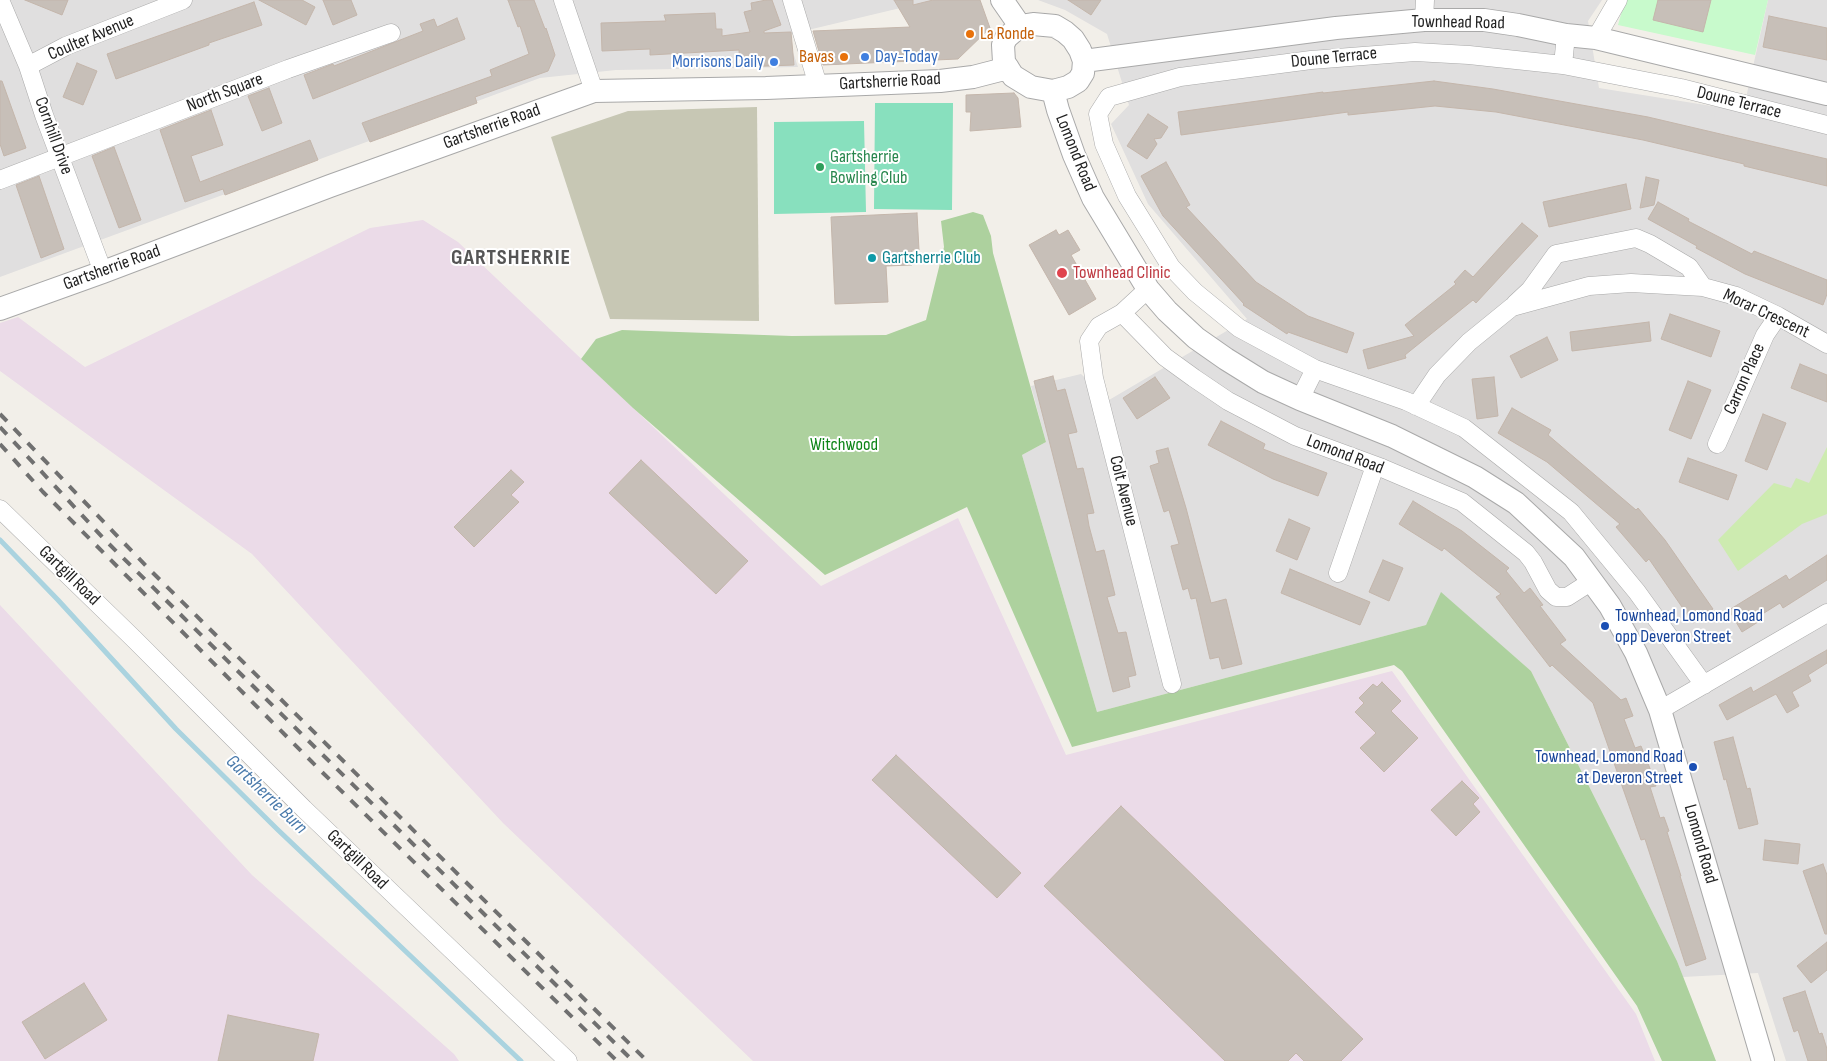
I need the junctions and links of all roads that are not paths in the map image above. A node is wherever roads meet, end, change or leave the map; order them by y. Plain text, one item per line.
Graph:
1 (0, 0) edge
2 (183, 0) edge
3 (563, 0) edge
4 (792, 0) edge
5 (1002, 0) edge
6 (1618, 0) edge
7 (1424, 10) edge
8 (1020, 26) junction
9 (391, 33) dead end
10 (1566, 35) junction
11 (1596, 38) junction
12 (1084, 61) junction
13 (1563, 65) junction
14 (28, 66) junction
15 (1008, 68) junction
16 (818, 85) junction
17 (594, 91) junction
18 (1053, 91) junction
19 (1827, 94) edge
20 (1109, 97) joint
21 (1827, 125) edge
22 (60, 156) junction
23 (0, 180) edge
24 (104, 272) junction
25 (1703, 287) junction
26 (1148, 289) junction
27 (1512, 307) junction
28 (0, 309) edge
29 (1122, 313) junction
30 (1778, 316) junction
31 (1827, 344) edge
32 (1315, 369) junction
33 (1300, 399) junction
34 (1416, 406) junction
35 (1717, 444) dead end
36 (1375, 466) junction
37 (0, 509) edge
38 (1338, 573) dead end
39 (1592, 581) junction
40 (1827, 613) edge
41 (1172, 684) dead end
42 (1704, 685) junction
43 (1660, 710) junction
44 (568, 1061) edge
45 (1763, 1061) edge

1 - 14 street, Cornhill Drive
2 - 14 street, Coulter Avenue
3 - 17 street
4 - 16 street
5 - 8 street
6 - 11 street
7 - 10 street, Townhead Road
7 - 12 street, Townhead Road
8 - 12 street
8 - 15 street
9 - 22 street, North Square
10 - 11 street, Townhead Road
10 - 13 street
11 - 19 street, Townhead Road
12 - 18 street
13 - 20 street, Doune Terrace
13 - 21 street, Doune Terrace
14 - 22 street, Cornhill Drive
15 - 16 street, Gartsherrie Road
15 - 18 street
16 - 17 street, Gartsherrie Road
17 - 24 street, Gartsherrie Road
18 - 26 street, Lomond Road
20 - 32 street, Lomond Road
22 - 23 street, North Square
22 - 24 street, Cornhill Drive
24 - 28 street, Gartsherrie Road
25 - 27 street, Morar Crescent
25 - 27 street, Morar Crescent
25 - 30 street, Morar Crescent
26 - 29 street
26 - 33 street, Lomond Road
27 - 34 street, Morar Crescent
29 - 36 street, Lomond Road
29 - 41 street, Colt Avenue
30 - 31 street, Morar Crescent
30 - 35 street, Carron Place
32 - 33 street
32 - 34 street, Lomond Road
33 - 39 street, Lomond Road
34 - 42 street, Lomond Road
36 - 38 street
36 - 39 street, Lomond Road
37 - 44 street, Gartgill Road
39 - 43 street, Lomond Road
40 - 42 street
42 - 43 street
43 - 45 street, Lomond Road

